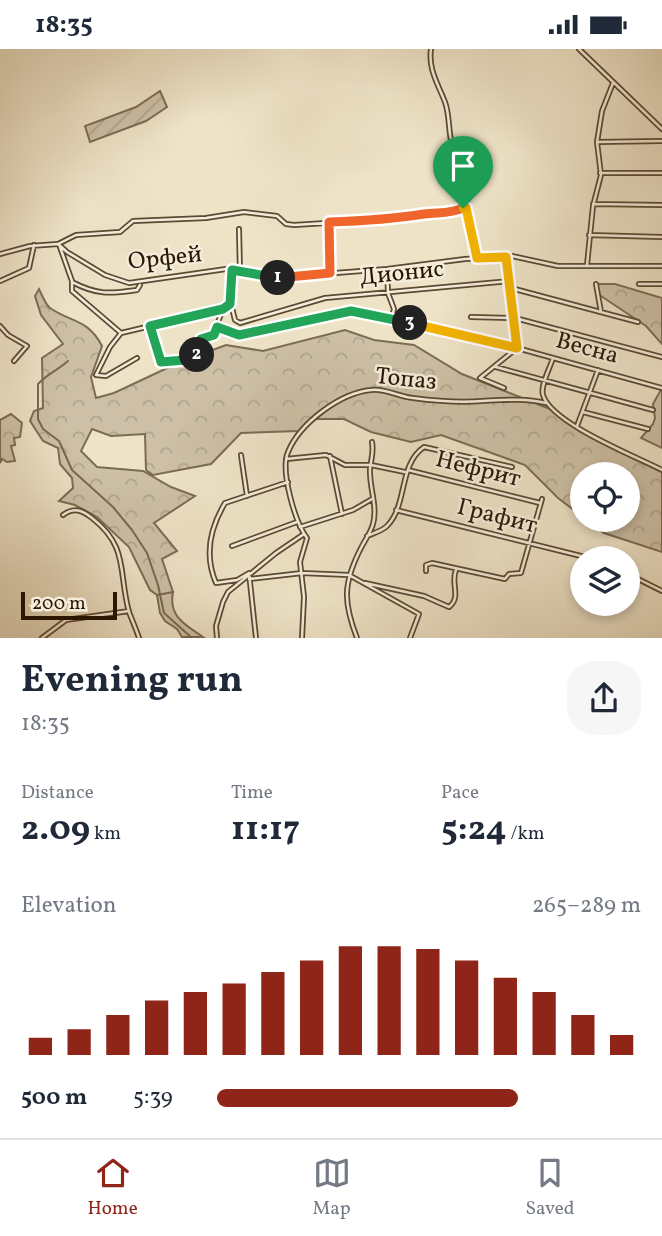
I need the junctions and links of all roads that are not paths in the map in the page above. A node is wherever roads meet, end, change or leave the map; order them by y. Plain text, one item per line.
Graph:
1 (431, 49) edge
2 (579, 49) edge
3 (613, 83) junction
4 (662, 129) edge
5 (662, 141) edge
6 (597, 142) junction
7 (600, 173) junction
8 (662, 173) edge
9 (593, 204) junction
10 (662, 205) edge
11 (466, 208) junction
12 (329, 222) junction
13 (239, 229) dead end
14 (589, 235) junction
15 (662, 237) edge
16 (58, 244) junction
17 (34, 245) junction
18 (0, 254) edge
19 (506, 257) junction
20 (477, 258) junction
21 (587, 265) junction
22 (662, 266) edge
23 (387, 269) junction
24 (232, 270) junction
25 (240, 272) junction
26 (330, 273) junction
27 (0, 281) edge
28 (510, 281) junction
29 (72, 282) junction
30 (141, 283) junction
31 (596, 284) dead end
32 (639, 284) dead end
33 (662, 284) edge
34 (511, 288) junction
35 (388, 293) junction
36 (230, 304) junction
37 (223, 309) junction
38 (602, 313) junction
39 (471, 317) dead end
40 (391, 318) junction
41 (515, 318) junction
42 (638, 322) dead end
43 (0, 326) edge
44 (150, 326) junction
45 (217, 327) junction
46 (121, 333) junction
47 (27, 347) junction
48 (517, 348) junction
49 (32, 351) dead end
50 (662, 356) edge
51 (137, 358) dead end
52 (553, 358) junction
53 (14, 361) dead end
54 (496, 367) junction
55 (598, 370) junction
56 (546, 381) junction
57 (503, 388) dead end
58 (662, 388) edge
59 (590, 393) junction
60 (546, 403) junction
61 (653, 411) dead end
62 (583, 412) junction
63 (577, 427) junction
64 (649, 429) dead end
65 (372, 442) dead end
66 (241, 455) dead end
67 (330, 456) junction
68 (286, 459) junction
69 (370, 465) junction
70 (512, 467) dead end
71 (662, 470) edge
72 (407, 471) junction
73 (288, 482) junction
74 (247, 496) junction
75 (372, 499) junction
76 (542, 499) dead end
77 (540, 503) junction
78 (396, 510) junction
79 (342, 514) junction
80 (63, 515) dead end
81 (297, 523) junction
82 (300, 527) junction
83 (304, 534) junction
84 (367, 535) junction
85 (531, 544) junction
86 (232, 546) dead end
87 (570, 553) edge
88 (456, 569) junction
89 (426, 571) dead end
90 (249, 573) junction
91 (302, 573) junction
92 (349, 575) junction
93 (249, 579) junction
94 (640, 579) edge
95 (361, 583) junction
96 (662, 591) edge
97 (129, 611) junction
98 (42, 638) edge
99 (139, 638) edge
100 (217, 638) edge
101 (256, 638) edge
102 (302, 638) edge
103 (357, 638) edge
104 (411, 638) edge

1 - 11 street
2 - 3 street
3 - 4 street
3 - 6 street
5 - 6 street
6 - 7 street
7 - 8 street
7 - 9 street
9 - 10 street
9 - 14 street
11 - 12 street
11 - 20 street
12 - 16 street
12 - 26 street
13 - 25 street
14 - 15 street
14 - 21 street
16 - 17 street
16 - 29 street
16 - 30 street, Орфей
17 - 18 street
17 - 27 street
19 - 20 street, Орфей
19 - 21 street, Орфей
19 - 28 street
20 - 23 street, Орфей
21 - 22 street, Орфей
23 - 26 street, Орфей
23 - 35 street
24 - 25 street, Орфей
24 - 30 street, Орфей
24 - 36 street
25 - 26 street, Орфей
28 - 34 street
28 - 35 street, Дионис
29 - 30 street
29 - 46 street
31 - 38 street
32 - 33 street
34 - 38 street
34 - 41 street
35 - 36 street, Дионис
35 - 40 street
36 - 37 street
37 - 44 street
37 - 45 street
38 - 42 street
39 - 41 street
40 - 45 street, Весна
40 - 48 street, Весна
41 - 48 street
41 - 50 street
43 - 47 street
44 - 45 street
44 - 46 street
46 - 51 street
47 - 49 street
47 - 53 street
48 - 52 street, Весна
48 - 54 street
52 - 55 street, Весна
52 - 56 street
54 - 56 street
54 - 57 street
55 - 58 street, Весна
55 - 59 street
56 - 59 street
56 - 60 street
59 - 61 street
59 - 62 street
60 - 63 street
60 - 68 street, Топаз
62 - 63 street
62 - 64 street
63 - 71 street
65 - 69 street
66 - 74 street
67 - 68 street, Нефрит
67 - 69 street, Нефрит
67 - 79 street
68 - 73 street
69 - 72 street, Нефрит
69 - 75 street
70 - 72 street
72 - 77 street, Нефрит
72 - 78 street
73 - 74 street
73 - 81 street
74 - 90 street
75 - 79 street
75 - 84 street
76 - 77 street
77 - 85 street
78 - 84 street
78 - 85 street, Графит
79 - 82 street
80 - 97 street
81 - 82 street
81 - 86 street
82 - 83 street
83 - 90 street
83 - 91 street
84 - 92 street
85 - 87 street, Графит
85 - 88 street
88 - 89 street
88 - 95 street
90 - 93 street
90 - 100 street
91 - 92 street
91 - 93 street
91 - 102 street
92 - 95 street
92 - 103 street
93 - 101 street
94 - 96 street
95 - 104 street
97 - 98 street
97 - 99 street

